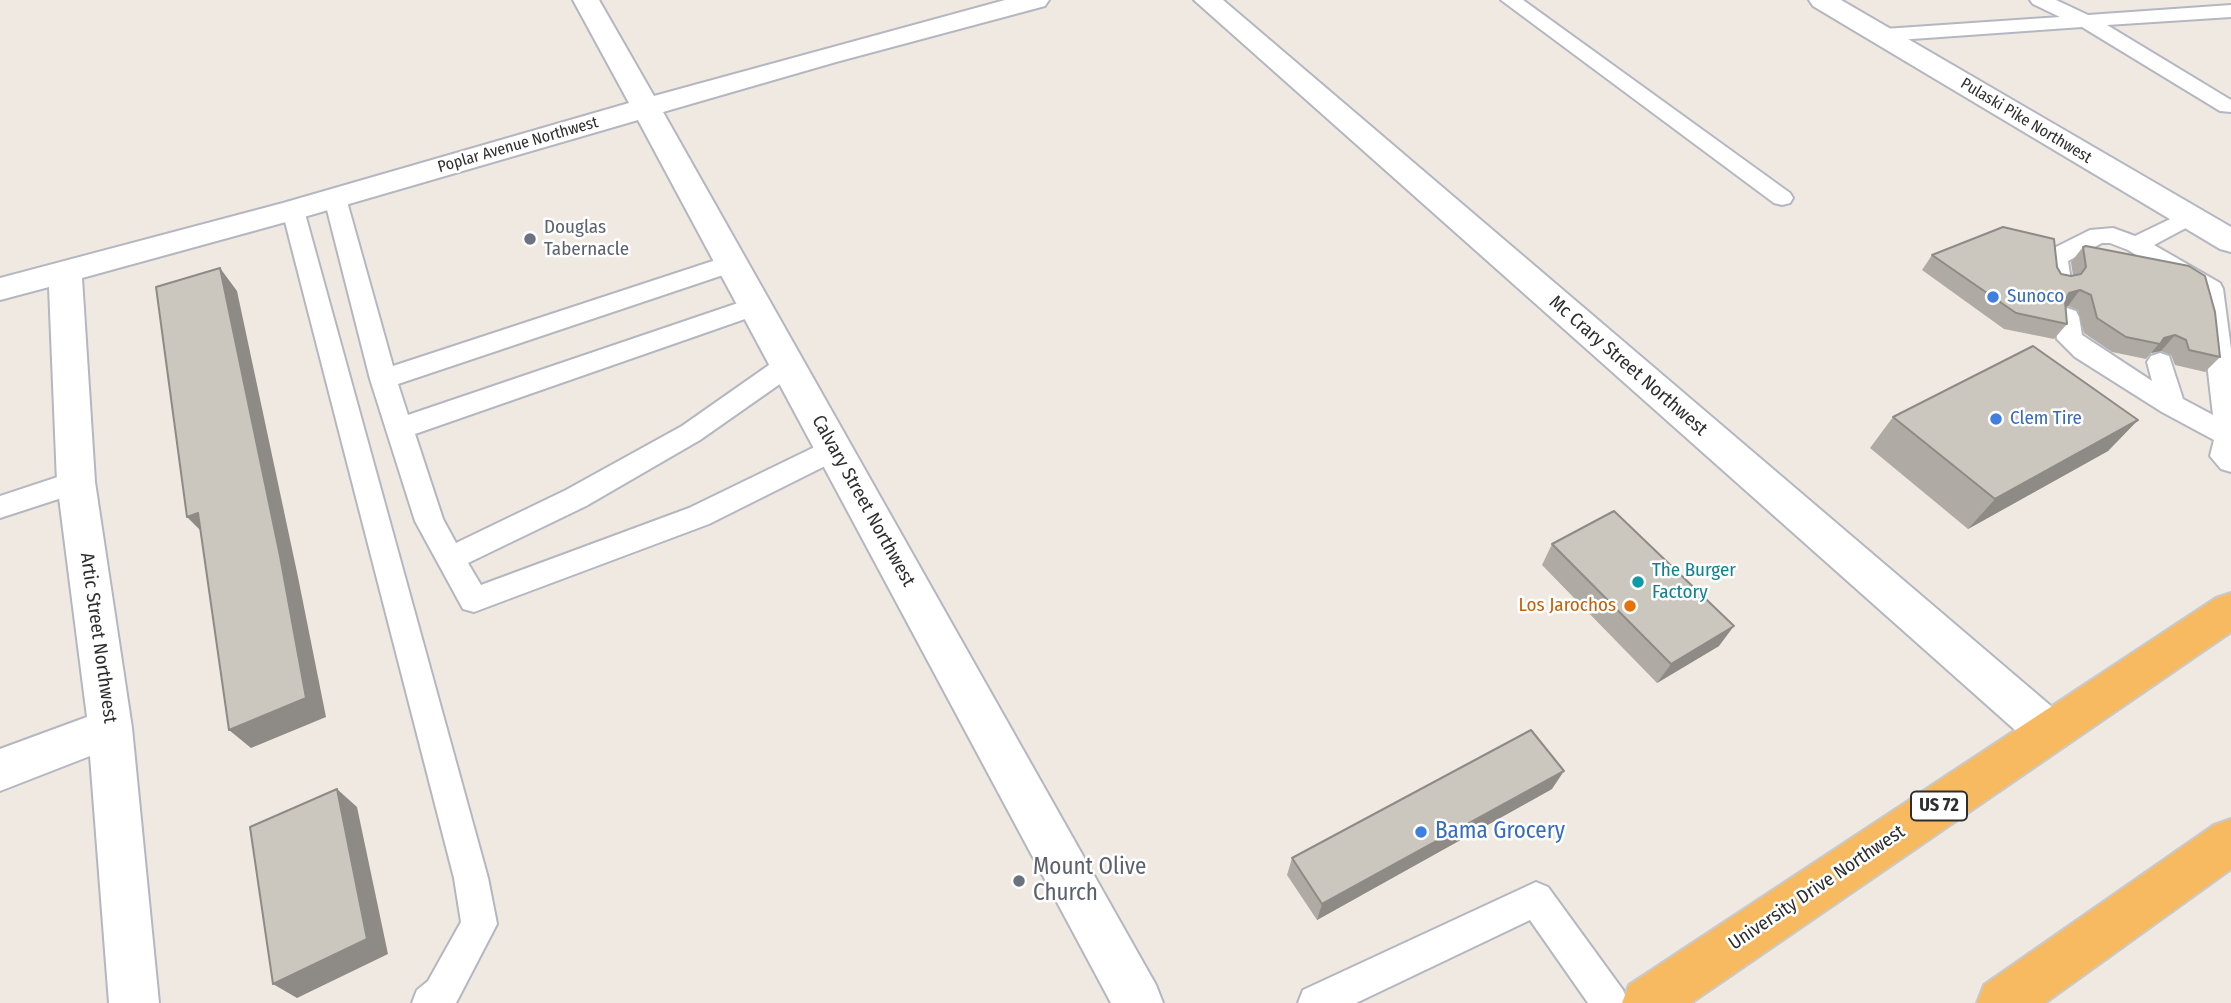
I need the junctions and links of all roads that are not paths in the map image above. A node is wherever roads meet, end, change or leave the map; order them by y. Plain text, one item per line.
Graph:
1 (586, 0) edge
2 (1036, 0) edge
3 (1208, 0) edge
4 (1511, 0) edge
5 (1822, 0) edge
6 (2040, 0) edge
7 (2231, 11) edge
8 (2208, 13) junction
9 (2087, 22) junction
10 (2231, 32) edge
11 (1884, 35) junction
12 (2227, 107) dead end
13 (646, 108) junction
14 (335, 198) junction
15 (1782, 198) dead end
16 (293, 210) junction
17 (2189, 217) junction
18 (2231, 241) edge
19 (2136, 245) junction
20 (733, 263) junction
21 (65, 272) junction
22 (2144, 275) edge
23 (2059, 281) edge
24 (0, 289) edge
25 (756, 306) junction
26 (2067, 317) edge
27 (2160, 362) dead end
28 (788, 365) junction
29 (383, 379) junction
30 (2171, 405) junction
31 (399, 429) junction
32 (835, 449) junction
33 (2230, 449) edge
34 (76, 482) junction
35 (0, 506) edge
36 (450, 559) junction
37 (2231, 610) edge
38 (110, 728) junction
39 (2049, 732) junction
40 (0, 770) edge
41 (2225, 855) edge
42 (134, 1003) edge
43 (430, 1003) edge
44 (1138, 1003) edge
45 (1316, 1003) edge
46 (1610, 1003) edge
47 (1647, 1003) edge
48 (2002, 1003) edge

1 - 13 street, Calvary Street Northwest
2 - 13 street, Poplar Avenue Northwest
3 - 39 street, Mc Crary Street Northwest
4 - 15 lane
5 - 11 street, Pulaski Pike Northwest
6 - 9 lane
7 - 8 lane
8 - 9 lane
8 - 10 lane
9 - 11 lane
9 - 12 lane
11 - 17 street, Pulaski Pike Northwest
13 - 14 street, Poplar Avenue Northwest
13 - 20 street, Calvary Street Northwest
14 - 16 street, Poplar Avenue Northwest
14 - 29 lane
16 - 21 street, Poplar Avenue Northwest
16 - 43 lane
17 - 18 street, Pulaski Pike Northwest
17 - 19 lane
19 - 22 lane
19 - 23 lane
19 - 33 lane
20 - 25 street, Calvary Street Northwest
20 - 29 lane
21 - 24 street, Poplar Avenue Northwest
21 - 34 street, Artic Street Northwest
25 - 28 street, Calvary Street Northwest
25 - 31 lane
26 - 30 lane
27 - 30 lane
28 - 32 street, Calvary Street Northwest
28 - 36 lane
29 - 31 lane
30 - 33 lane
31 - 36 lane
32 - 36 lane
32 - 44 street, Calvary Street Northwest
34 - 35 lane
34 - 38 street, Artic Street Northwest
37 - 39 highway, University Drive Northwest / US 72
38 - 40 street
38 - 42 street, Artic Street Northwest
39 - 47 highway, University Drive Northwest / US 72
41 - 48 highway
45 - 46 lane

